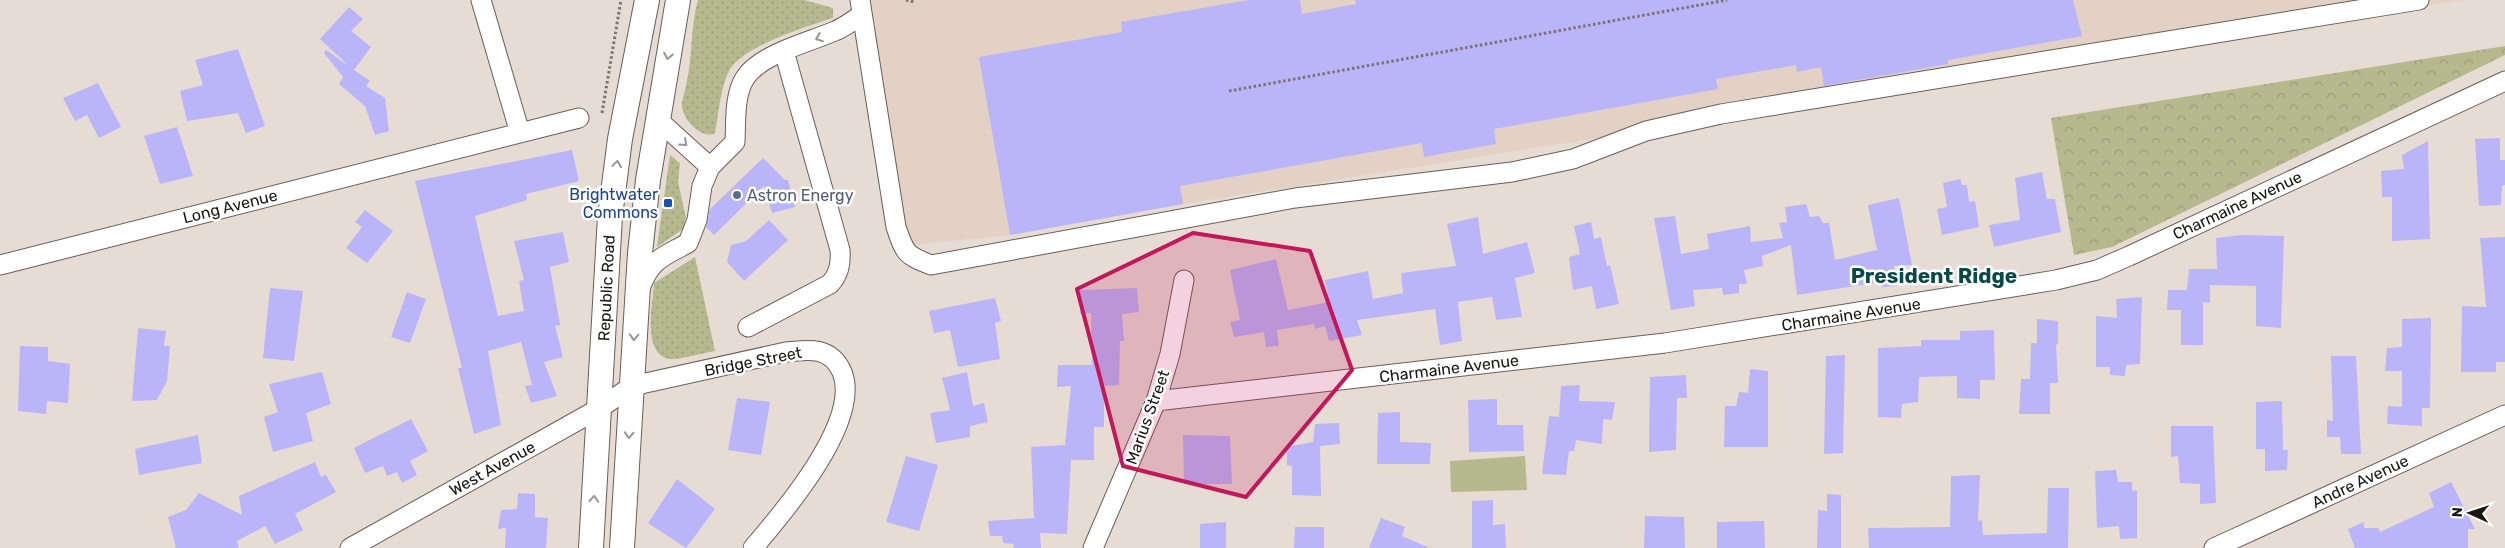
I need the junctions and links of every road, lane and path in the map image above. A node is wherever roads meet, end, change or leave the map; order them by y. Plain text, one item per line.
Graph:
1 (480, 0) edge
2 (647, 0) edge
3 (906, 0) edge
4 (1727, 0) edge
5 (2418, 0) edge
6 (914, 2) dead end
7 (679, 3) edge
8 (861, 8) edge
9 (784, 51) junction
10 (2505, 81) edge
11 (1229, 91) dead end
12 (579, 118) dead end
13 (657, 119) junction
14 (520, 133) junction
15 (710, 167) junction
16 (0, 265) edge
17 (1184, 280) dead end
18 (636, 302) junction
19 (748, 327) dead end
20 (632, 386) junction
21 (1156, 401) junction
22 (600, 408) junction
23 (2505, 415) edge
24 (350, 548) edge
25 (591, 548) edge
26 (622, 548) edge
27 (753, 548) edge
28 (1093, 548) edge
29 (2214, 548) edge

1 - 14 street
22 -> 2 main road, Republic Road
3 - 6 path
4 - 11 path
5 - 8 street
7 -> 13 main road, Republic Road
8 -> 9 street
9 - 15 street
9 - 19 street
10 - 21 street, Charmaine Avenue
12 - 14 street, Long Avenue
13 -> 15 street
13 - 18 main road, Republic Road
14 - 16 street, Long Avenue
15 - 18 street
17 - 21 street, Marius Street
18 -> 20 main road, Republic Road
20 - 22 street, West Avenue
20 -> 26 main road, Republic Road
20 - 27 street, Bridge Street
21 - 28 street, Marius Street
22 - 24 street, West Avenue
25 -> 22 main road, Republic Road
23 - 29 street, Andre Avenue

